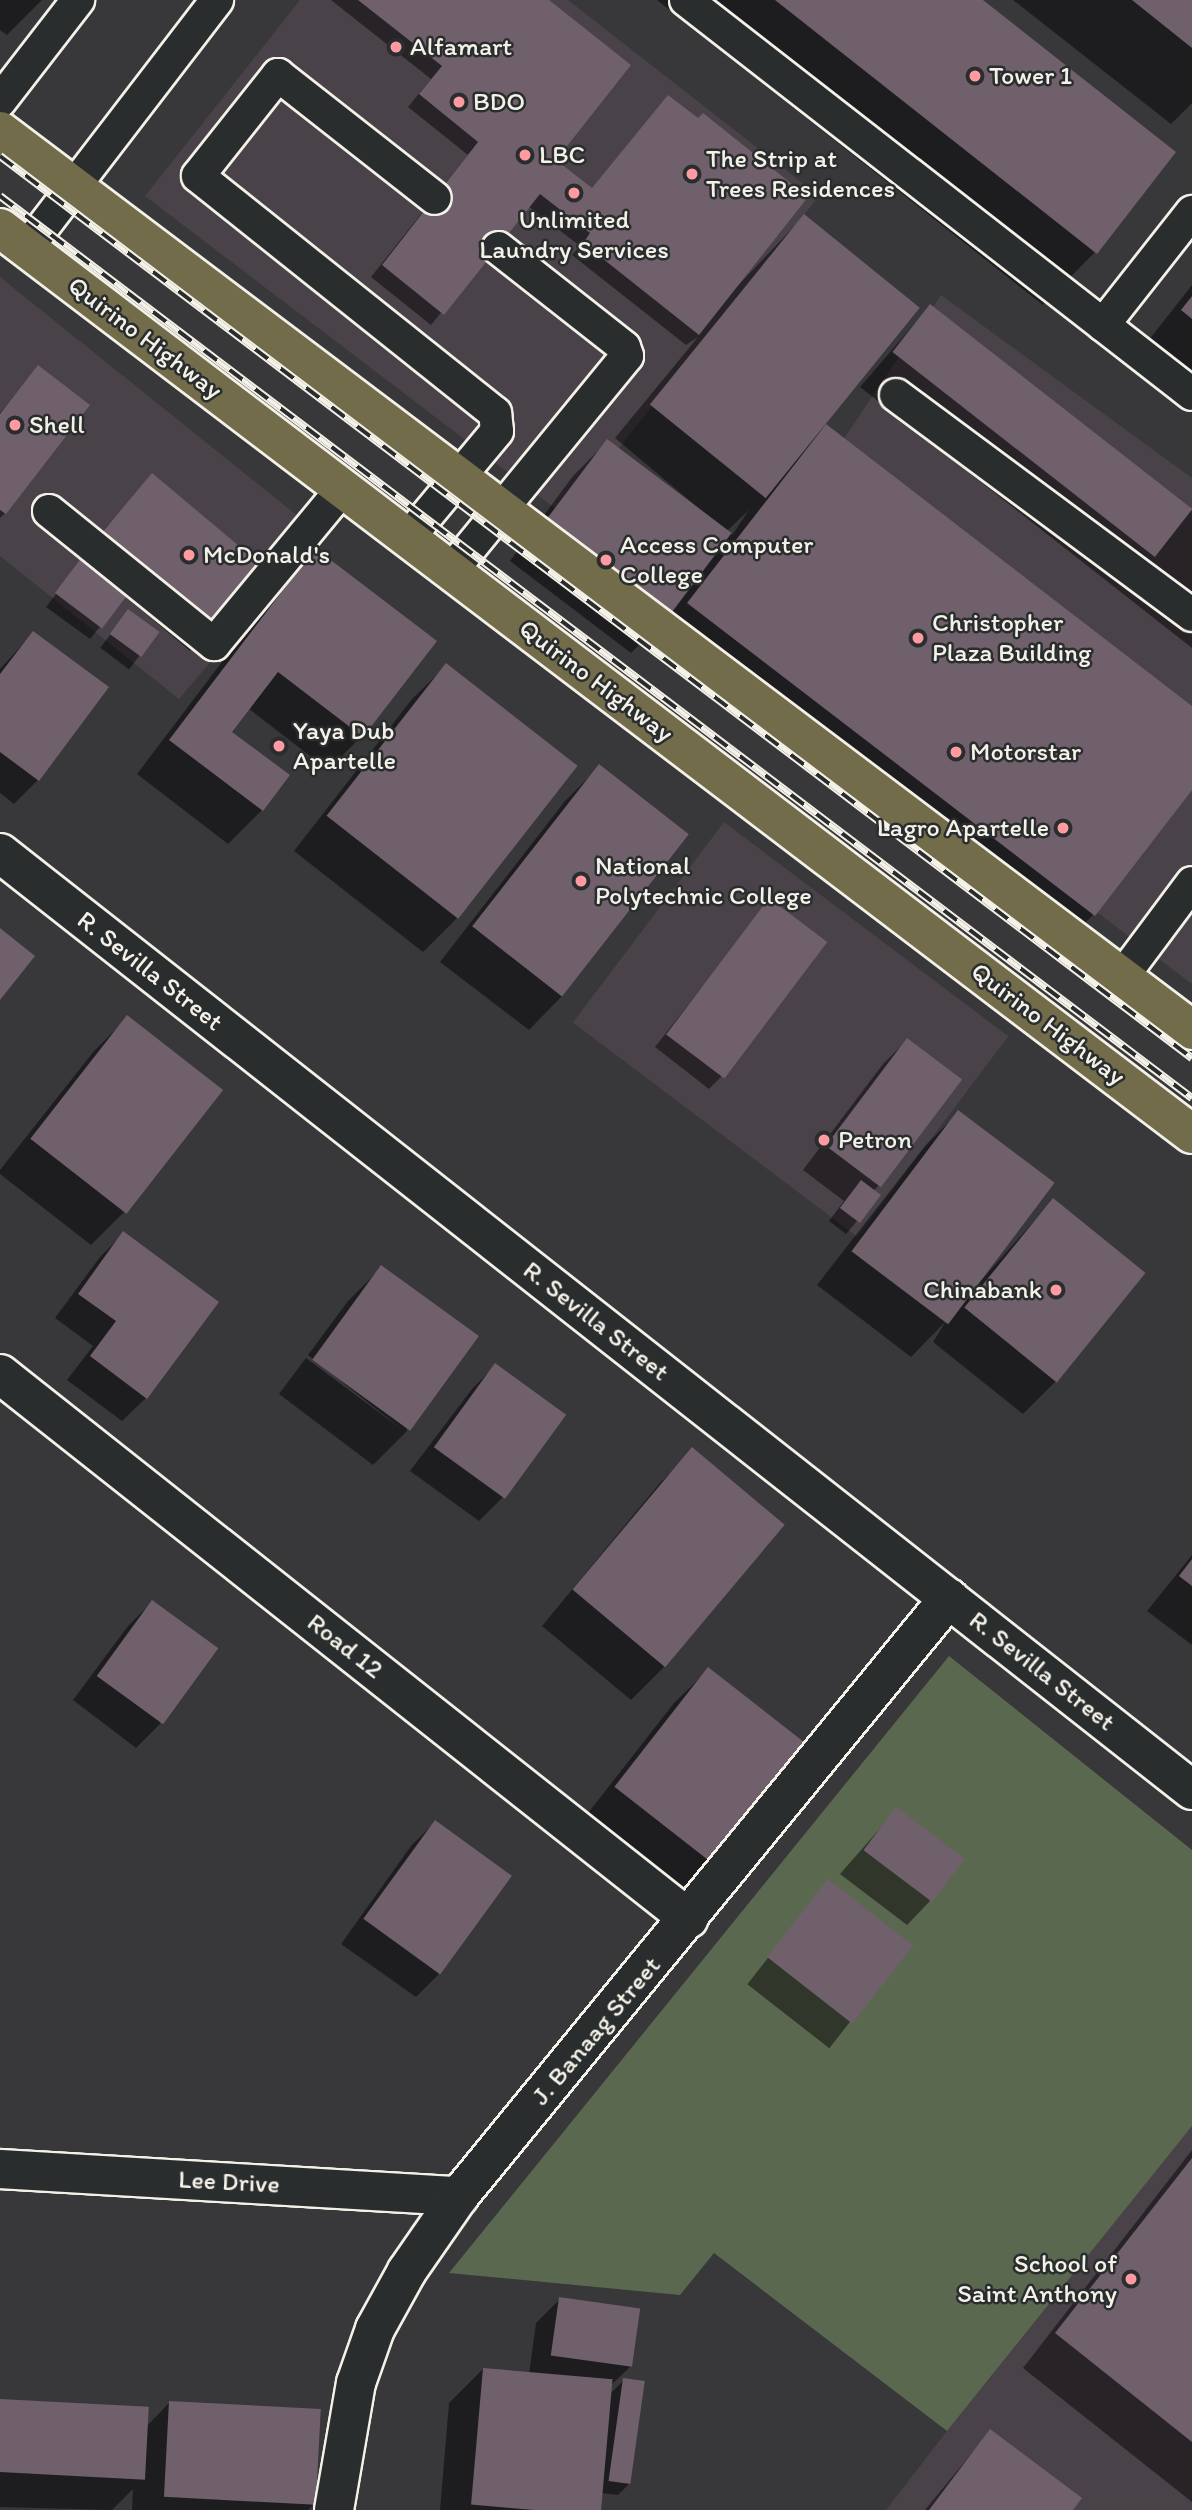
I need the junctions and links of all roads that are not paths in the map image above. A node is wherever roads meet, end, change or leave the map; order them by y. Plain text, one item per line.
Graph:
1 (78, 0) edge
2 (217, 0) edge
3 (686, 0) edge
4 (0, 101) edge
5 (0, 131) edge
6 (74, 187) junction
7 (435, 198) dead end
8 (1192, 212) edge
9 (13, 239) edge
10 (498, 248) dead end
11 (1103, 325) junction
12 (896, 394) dead end
13 (1192, 394) edge
14 (458, 477) junction
15 (343, 488) junction
16 (502, 509) junction
17 (49, 511) dead end
18 (408, 538) junction
19 (451, 570) junction
20 (1192, 615) edge
21 (0, 853) edge
22 (1192, 883) edge
23 (1122, 977) junction
24 (1192, 1030) edge
25 (1192, 1134) edge
26 (0, 1374) edge
27 (949, 1598) junction
28 (1192, 1790) edge
29 (689, 1919) junction
30 (0, 2169) edge
31 (459, 2196) junction
32 (334, 2510) edge

1 - 4 lane
2 - 6 lane
3 - 11 lane
5 - 6 main road
6 - 9 lane
6 - 14 main road
7 - 14 lane
8 - 11 lane
9 - 15 main road, Quirino Highway
10 - 16 lane
11 - 13 lane
12 - 20 lane
14 - 16 main road
14 - 18 lane
15 - 17 lane
15 - 18 main road, Quirino Highway
16 - 19 lane
16 - 23 main road
18 - 19 main road, Quirino Highway
19 - 25 main road, Quirino Highway
21 - 27 street, R. Sevilla Street
22 - 23 lane
23 - 24 main road
26 - 29 street, Road 12
27 - 28 street, R. Sevilla Street
27 - 29 street, J. Banaag Street
29 - 31 street, J. Banaag Street
30 - 31 street, Lee Drive
31 - 32 street, J. Banaag Street

